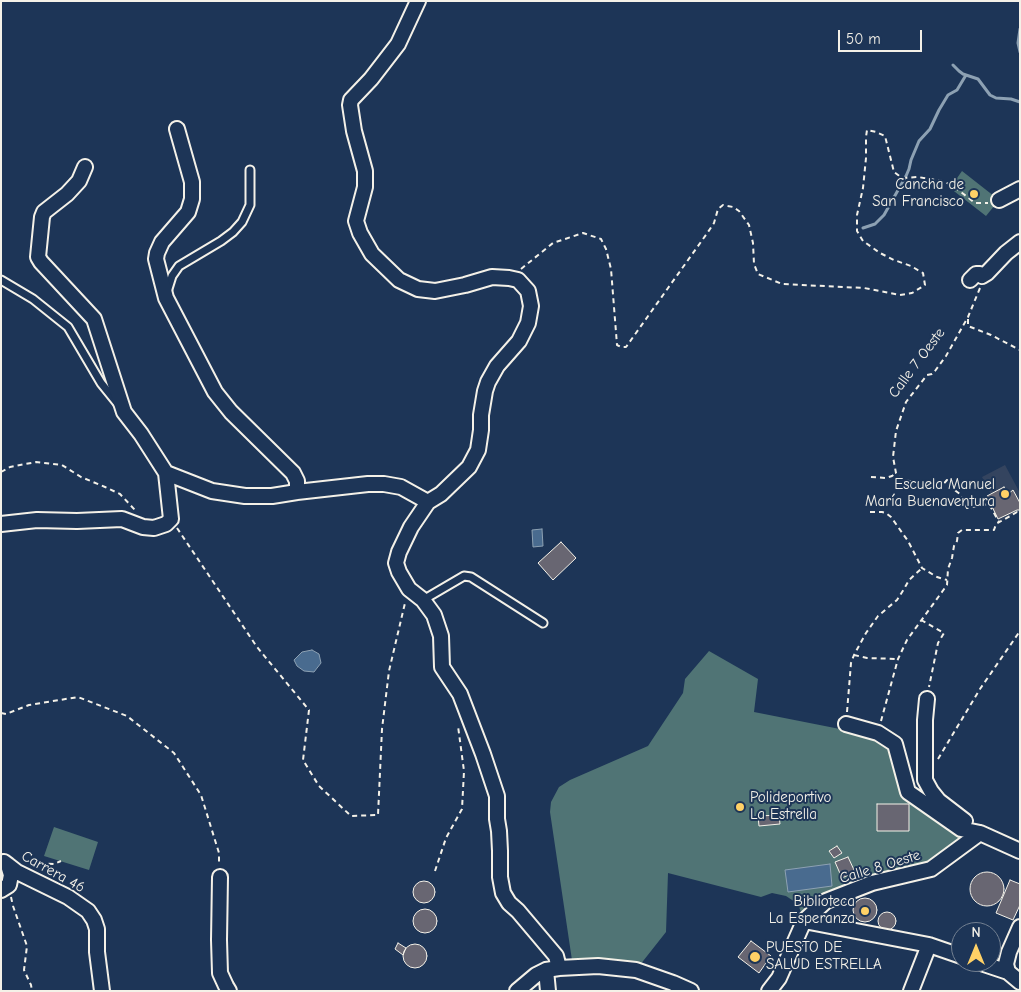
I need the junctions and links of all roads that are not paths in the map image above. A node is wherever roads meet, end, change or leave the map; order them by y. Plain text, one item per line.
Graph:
1 (418, 1) edge
2 (177, 130) dead end
3 (85, 167) dead end
4 (250, 170) dead end
5 (1020, 189) edge
6 (999, 200) road end
7 (1020, 242) edge
8 (976, 278) road end
9 (1, 280) edge
10 (166, 298) junction
11 (124, 412) junction
12 (166, 472) junction
13 (297, 492) junction
14 (428, 502) junction
15 (1, 524) edge
16 (422, 600) junction
17 (543, 623) dead end
18 (927, 699) road end
19 (846, 724) road end
20 (980, 833) junction
21 (1020, 851) edge
22 (7, 864) edge
23 (220, 876) road end
24 (5, 888) edge
25 (804, 921) junction
26 (1020, 926) edge
27 (929, 945) junction
28 (951, 953) edge
29 (552, 969) junction
30 (1001, 970) edge
31 (1008, 972) junction
32 (1020, 982) edge
33 (223, 985) edge
34 (1020, 987) edge
35 (102, 991) edge
36 (517, 991) edge
37 (548, 991) edge
38 (691, 991) edge
39 (769, 991) edge
40 (911, 991) edge
41 (1013, 991) edge

1 - 14 street
2 - 10 street
3 - 11 street
4 - 10 lane
5 - 6 street
7 - 8 street
9 - 11 lane
10 - 13 street
11 - 12 street
12 - 13 street
12 - 15 street
13 - 14 street
14 - 16 street
16 - 17 lane
16 - 29 street
18 - 20 street
19 - 20 street
20 - 21 street
20 - 25 street, Calle 8 Oeste
22 - 24 street
22 - 35 street, Carrera 46
23 - 33 street
25 - 27 street
25 - 39 street, Calle 8 Oeste
26 - 31 street
27 - 28 street
27 - 40 street
29 - 36 street
29 - 37 street
29 - 38 street
30 - 31 street
31 - 32 street
34 - 41 street

